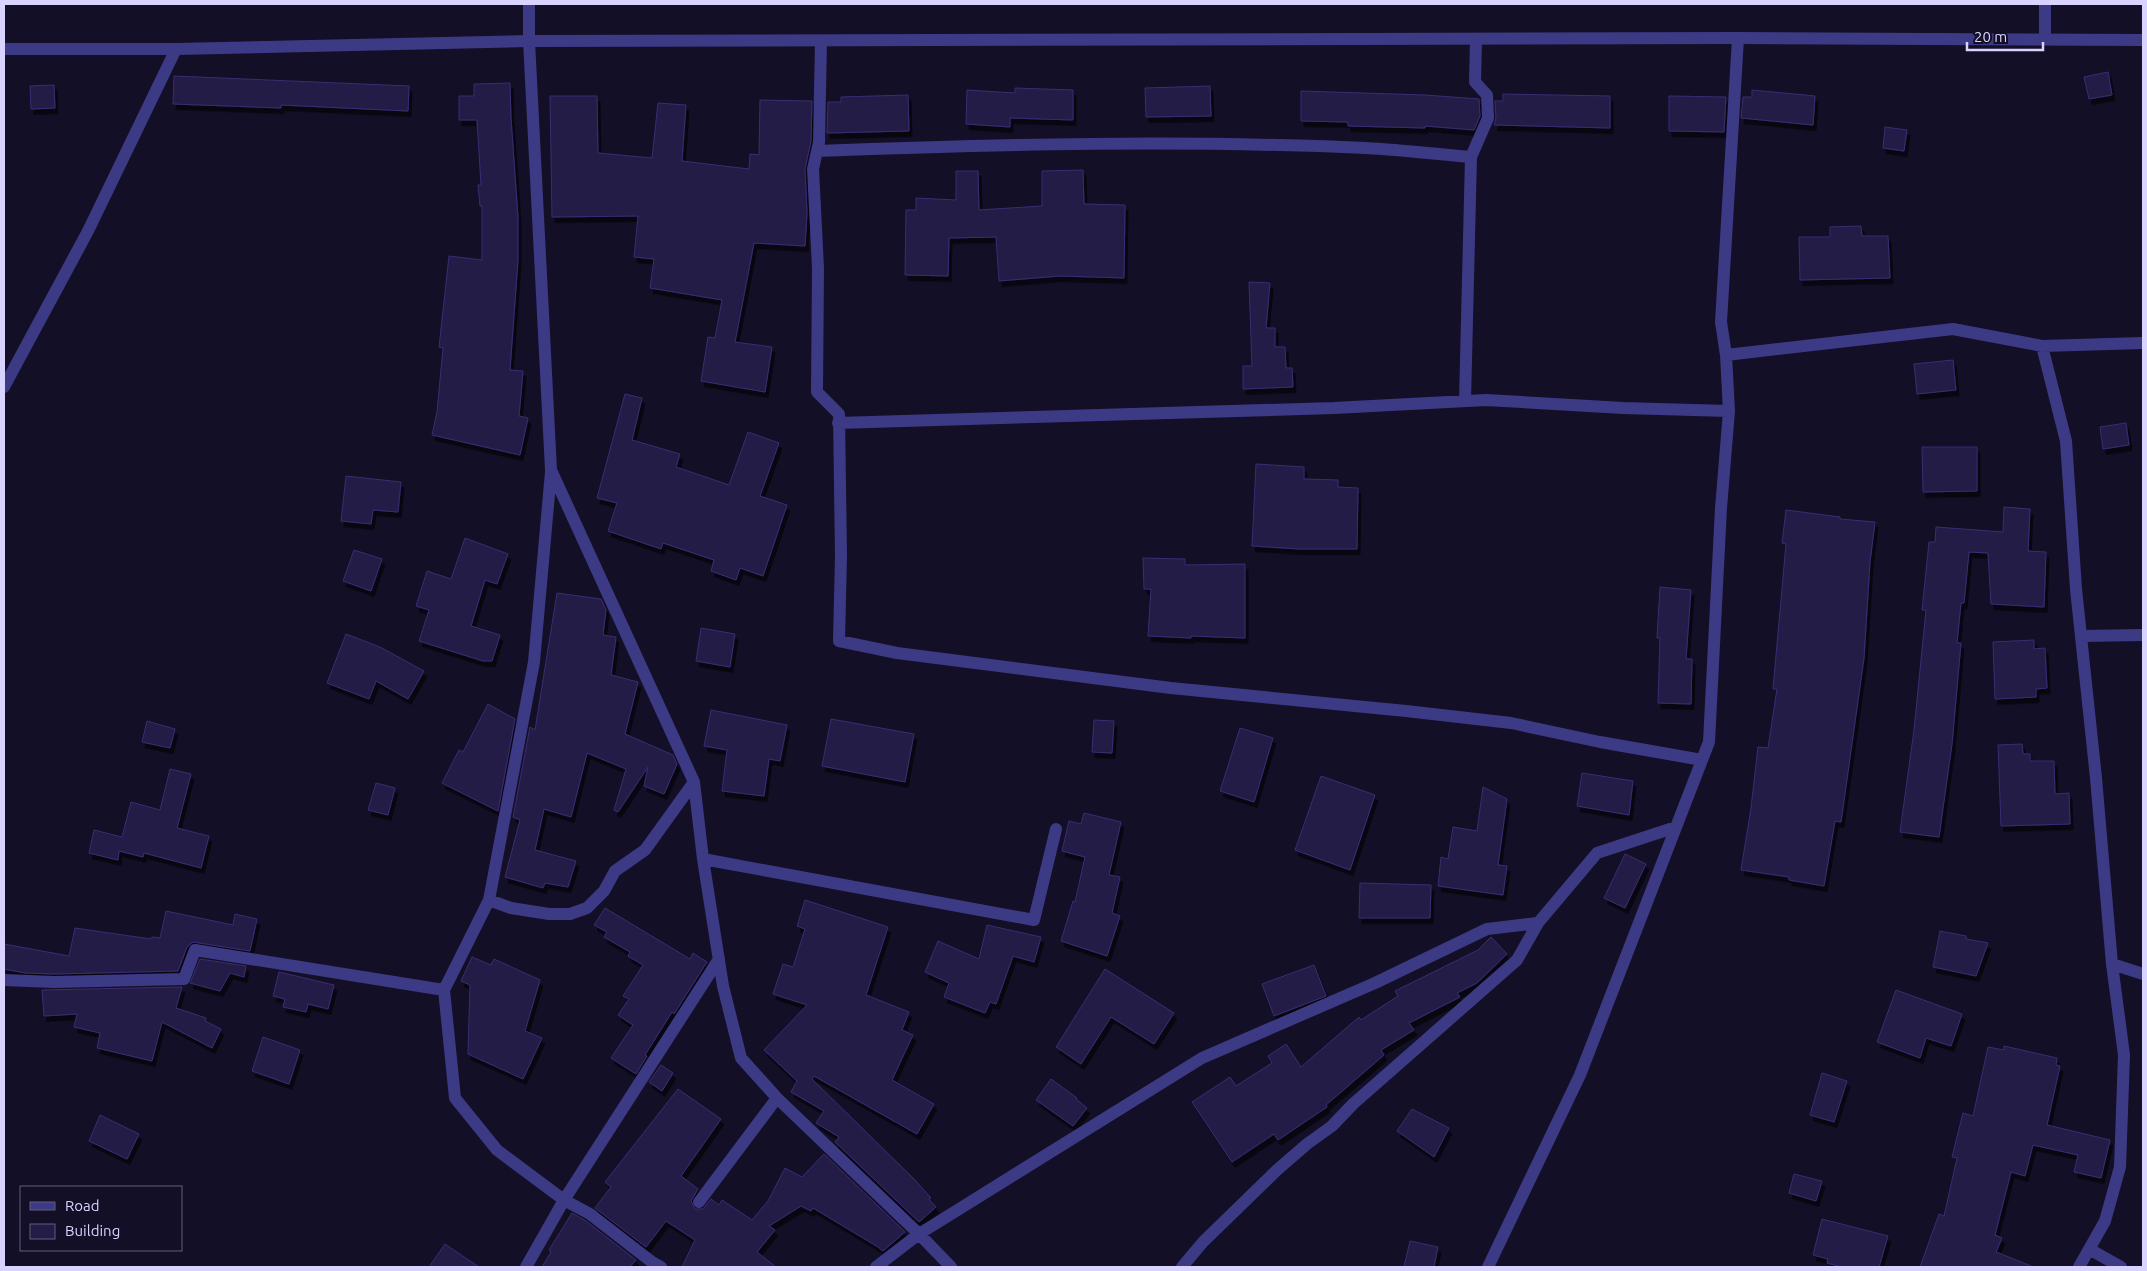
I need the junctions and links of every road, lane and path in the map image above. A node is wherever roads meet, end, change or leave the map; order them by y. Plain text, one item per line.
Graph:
1 (529, 4) edge
2 (2045, 4) edge
3 (1738, 38) junction
4 (2045, 39) junction
5 (1476, 40) junction
6 (2143, 40) edge
7 (529, 41) junction
8 (822, 41) junction
9 (4, 49) edge
10 (176, 49) junction
11 (817, 150) junction
12 (1471, 157) junction
13 (2143, 343) edge
14 (2042, 346) junction
15 (1726, 355) junction
16 (4, 387) edge
17 (1465, 401) junction
18 (1729, 411) junction
19 (838, 423) junction
20 (551, 470) junction
21 (2143, 635) edge
22 (2082, 636) junction
23 (1702, 760) junction
24 (694, 782) junction
25 (1676, 827) junction
26 (1056, 829) dead end
27 (703, 859) junction
28 (489, 900) junction
29 (1538, 923) junction
30 (719, 959) junction
31 (2112, 964) junction
32 (2143, 974) edge
33 (4, 980) edge
34 (444, 990) junction
35 (777, 1098) junction
36 (564, 1200) junction
37 (699, 1202) dead end
38 (919, 1234) junction
39 (2089, 1250) junction
40 (526, 1267) edge
41 (661, 1267) edge
42 (876, 1267) edge
43 (951, 1267) edge
44 (1182, 1267) edge
45 (1488, 1267) edge
46 (2079, 1267) edge
47 (2121, 1267) edge

1 - 7 street
2 - 4 street
3 - 4 street
3 - 5 street
3 - 15 street
4 - 6 street
5 - 8 street
5 - 12 street
7 - 8 street
7 - 10 street
7 - 20 street
8 - 11 street
9 - 10 street
10 - 16 street
11 - 12 street
11 - 19 street
12 - 17 street
13 - 14 street
14 - 15 street
14 - 22 street
15 - 18 street
17 - 18 street
17 - 19 street
18 - 23 street
19 - 23 street
20 - 24 street
20 - 28 street
21 - 22 street
22 - 31 street
23 - 25 street
24 - 27 street
24 - 28 street
25 - 29 street
25 - 45 street
26 - 27 street
27 - 30 street
28 - 34 street
29 - 38 street
29 - 44 street
30 - 35 street
30 - 36 street
31 - 32 street
31 - 39 street
33 - 34 street
34 - 36 street
35 - 37 street
35 - 38 street
36 - 40 street
36 - 41 street
38 - 42 street
38 - 43 street
39 - 46 street
39 - 47 street

